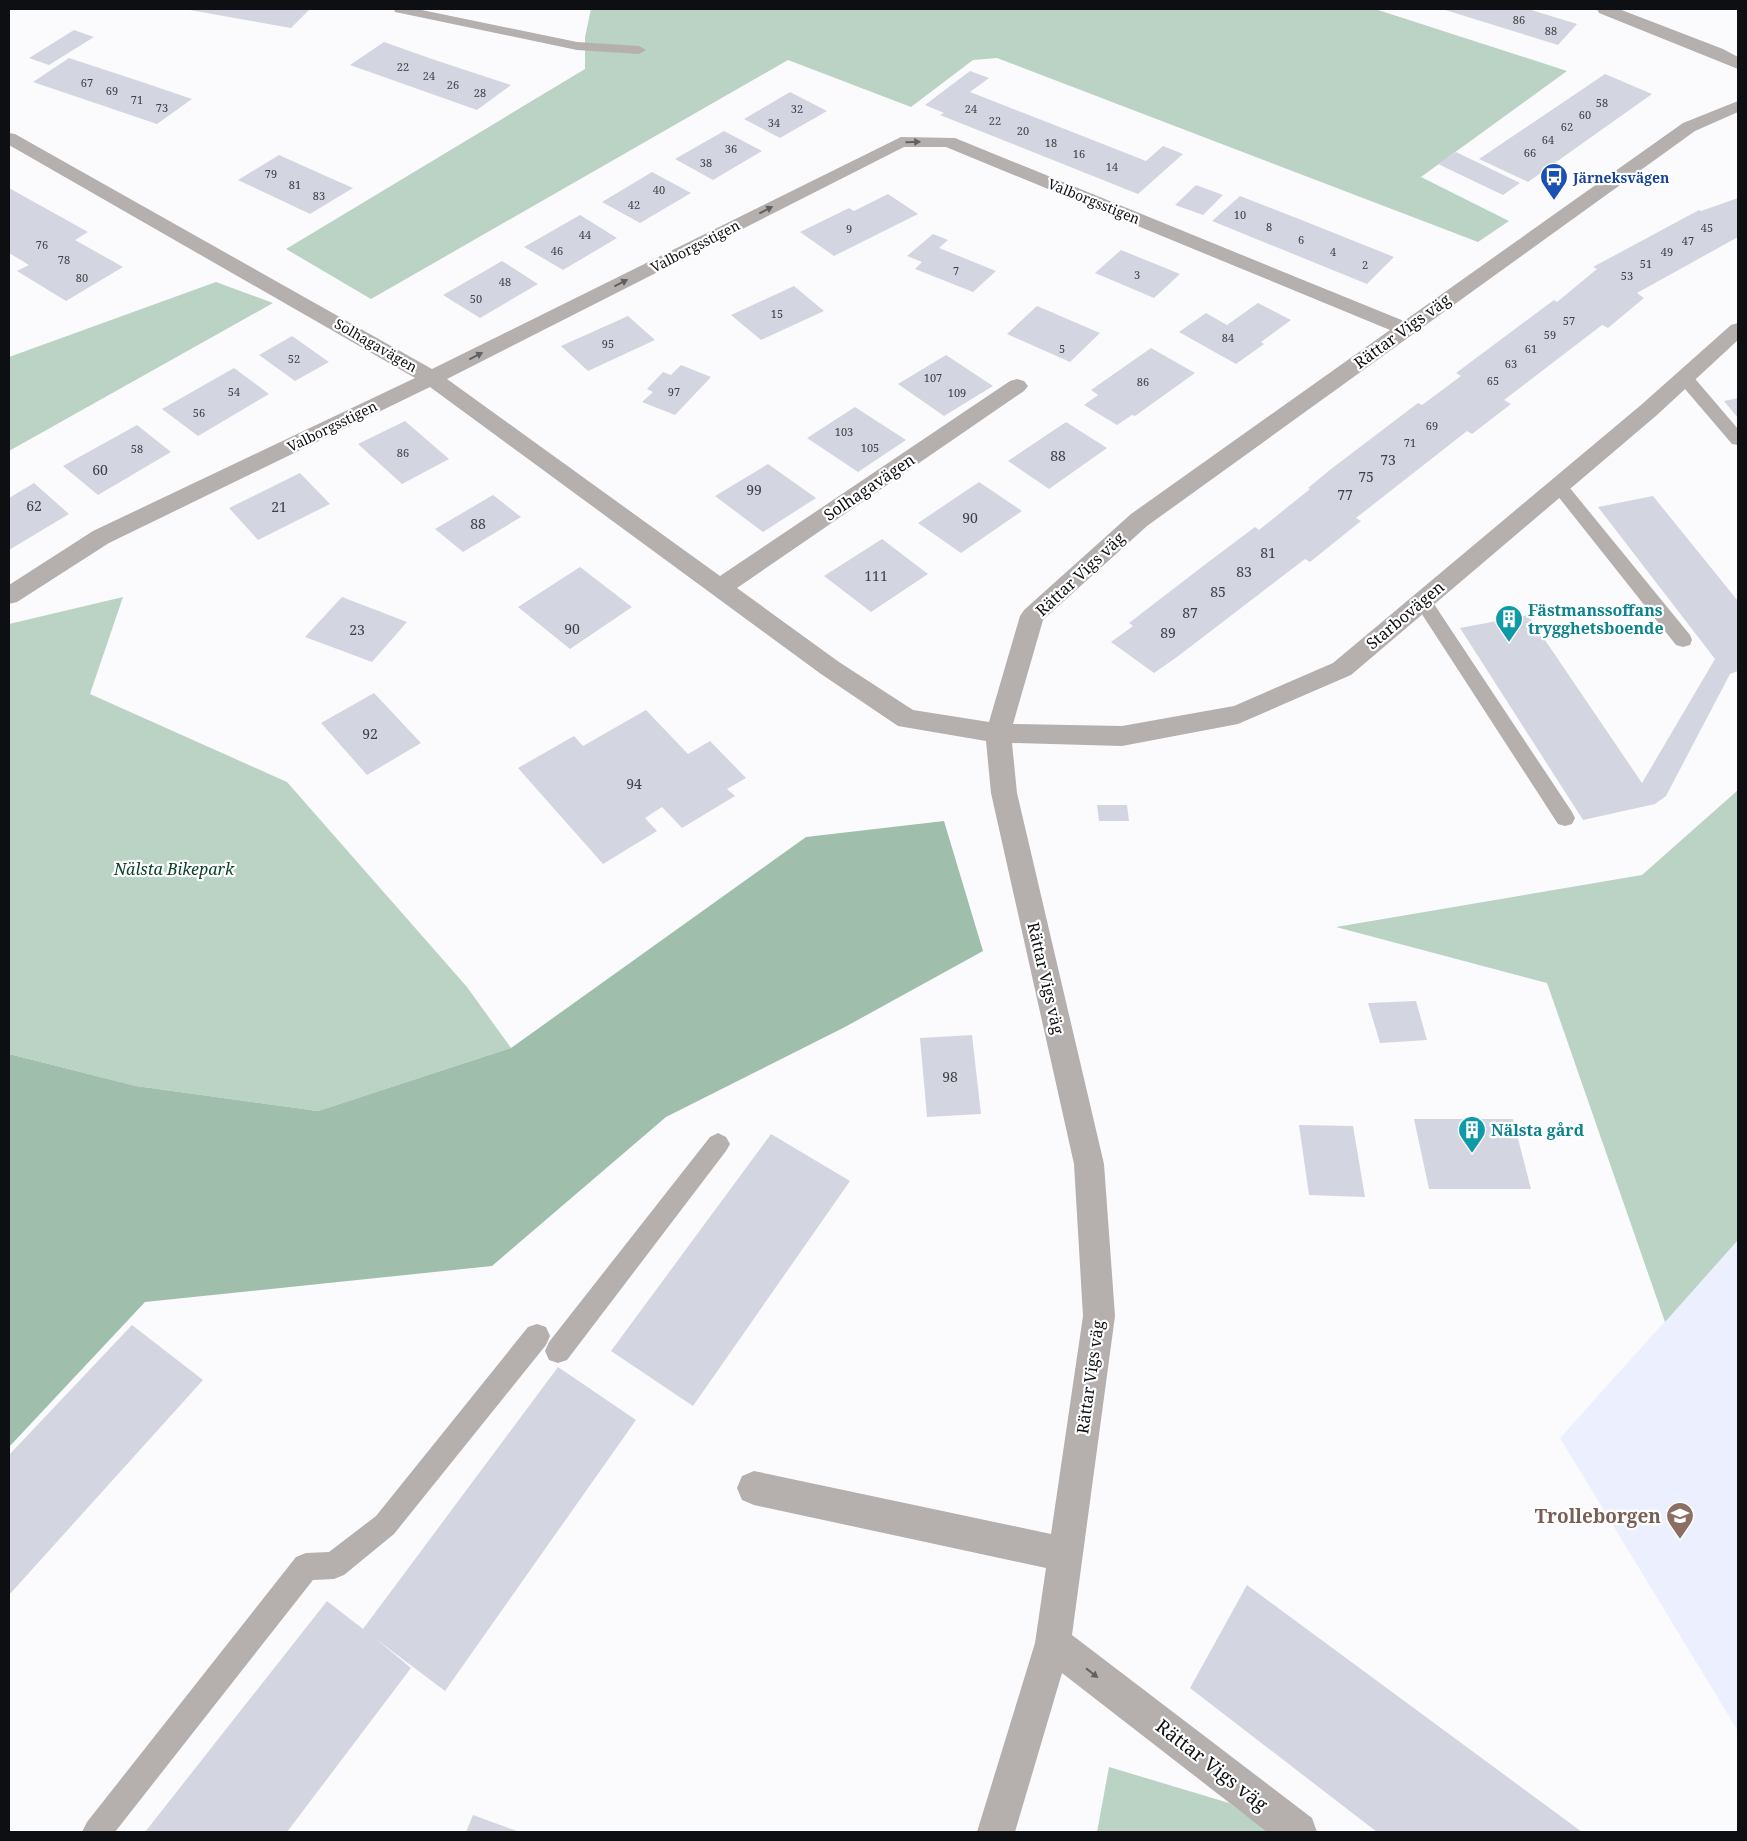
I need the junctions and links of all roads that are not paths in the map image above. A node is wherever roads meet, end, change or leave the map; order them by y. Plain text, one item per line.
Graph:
1 (400, 9) edge
2 (1604, 9) edge
3 (640, 50) dead end
4 (1738, 64) edge
5 (1738, 106) edge
6 (9, 138) edge
7 (1405, 328) junction
8 (1738, 329) edge
9 (432, 378) junction
10 (1685, 378) junction
11 (1017, 386) dead end
12 (1738, 440) edge
13 (1559, 486) junction
14 (720, 588) junction
15 (9, 596) edge
16 (1422, 600) junction
17 (1683, 640) dead end
18 (998, 733) junction
19 (1565, 818) dead end
20 (718, 1144) dead end
21 (754, 1488) dead end
22 (1064, 1555) junction
23 (1053, 1643) junction
24 (97, 1832) edge
25 (996, 1832) edge
26 (1298, 1832) edge

1 - 3 lane
2 - 4 street
5 - 7 street, Rättar Vigs väg
6 - 9 street, Solhagavägen
9 -> 7 street, Valborgsstigen
7 - 18 street, Rättar Vigs väg
8 - 10 street, Starbovägen
9 - 14 street, Solhagavägen
9 - 15 street, Valborgsstigen
10 - 12 lane
10 - 13 street, Starbovägen
11 - 14 street, Solhagavägen
13 - 16 street, Starbovägen
13 - 17 lane
14 - 18 street, Solhagavägen
16 - 18 street, Starbovägen
16 - 19 lane
18 - 22 street, Rättar Vigs väg
20 - 24 lane
21 - 22 street
22 - 23 street, Rättar Vigs väg
23 - 25 street, Rättar Vigs väg
23 -> 26 street, Rättar Vigs väg

